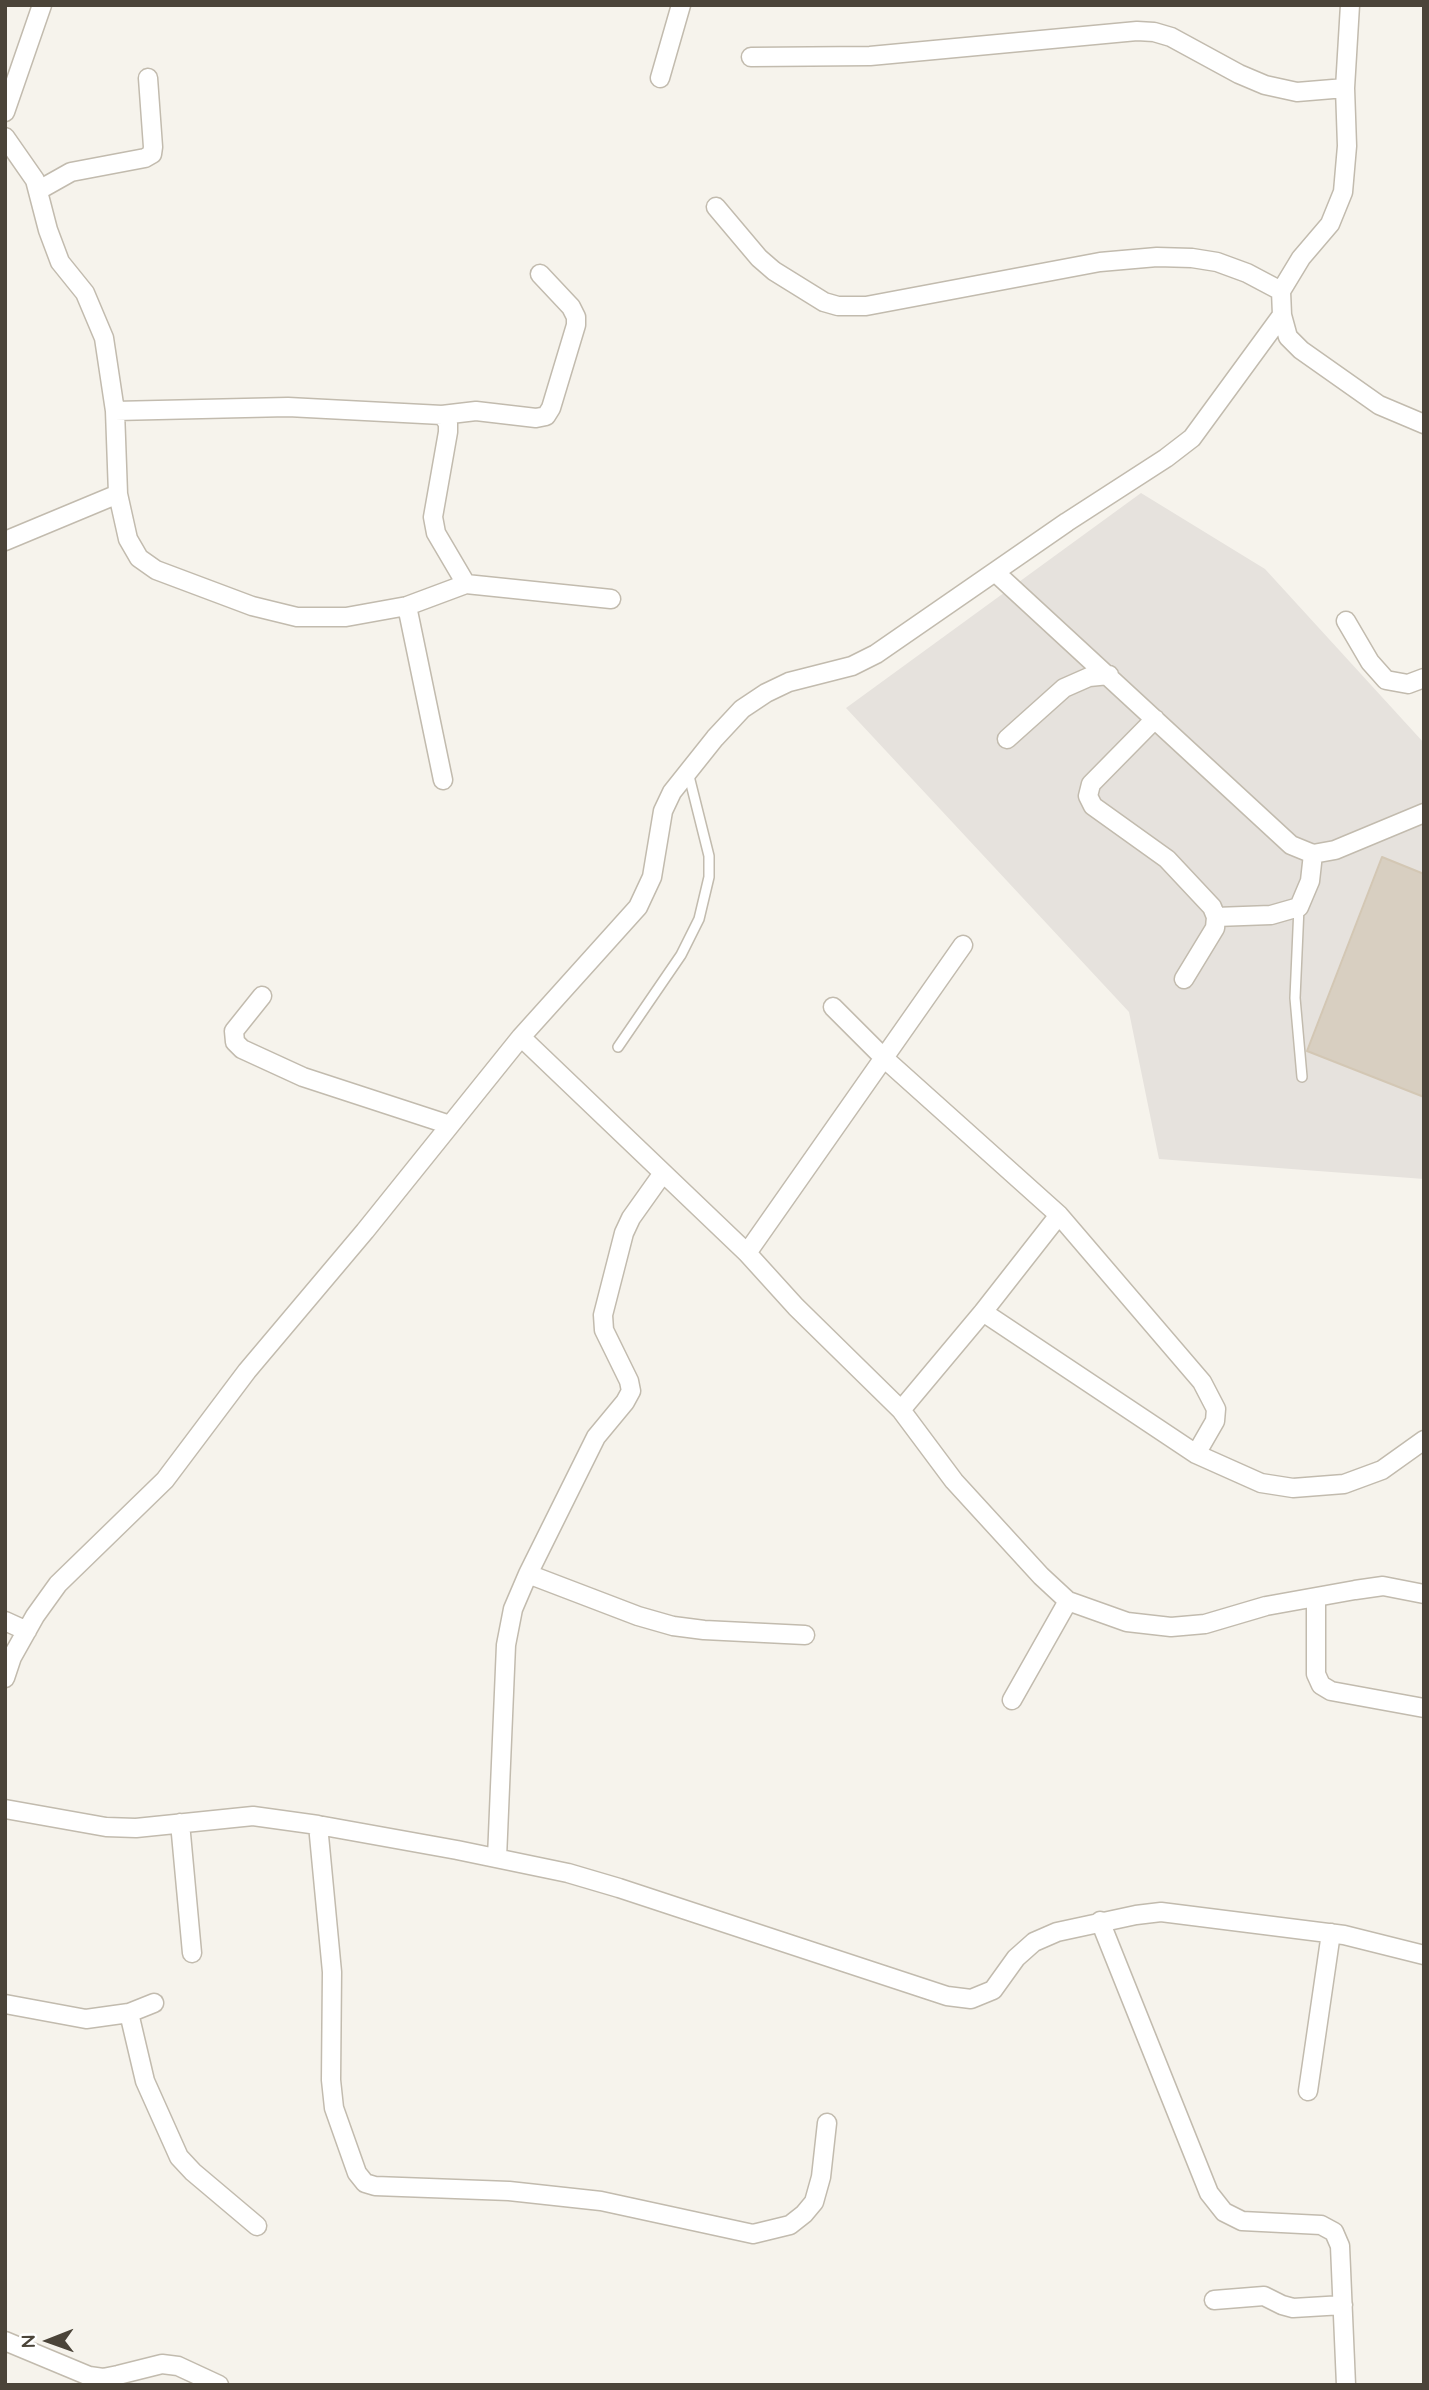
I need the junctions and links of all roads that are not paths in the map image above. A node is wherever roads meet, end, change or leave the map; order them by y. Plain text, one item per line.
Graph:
1 (42, 5) edge
2 (681, 5) edge
3 (1350, 5) edge
4 (751, 57) dead end
5 (148, 78) dead end
6 (660, 78) dead end
7 (1345, 88) junction
8 (5, 112) edge
9 (5, 137) edge
10 (38, 190) junction
11 (716, 207) dead end
12 (540, 274) dead end
13 (1281, 291) junction
14 (1282, 315) junction
15 (115, 411) junction
16 (442, 415) junction
17 (1424, 424) edge
18 (118, 494) junction
19 (5, 541) edge
20 (996, 573) junction
21 (466, 584) junction
22 (611, 598) dead end
23 (407, 606) junction
24 (1346, 621) dead end
25 (1109, 675) junction
26 (1424, 678) edge
27 (1155, 719) junction
28 (1007, 739) dead end
29 (688, 772) junction
30 (443, 780) dead end
31 (1424, 813) edge
32 (1313, 854) junction
33 (1299, 907) junction
34 (1216, 917) junction
35 (963, 945) dead end
36 (1184, 979) dead end
37 (262, 996) dead end
38 (833, 1007) dead end
39 (521, 1037) junction
40 (618, 1046) dead end
41 (885, 1059) junction
42 (1302, 1077) dead end
43 (450, 1125) junction
44 (663, 1173) junction
45 (1059, 1215) junction
46 (747, 1253) junction
47 (983, 1312) junction
48 (901, 1410) junction
49 (1424, 1440) edge
50 (1196, 1454) junction
51 (528, 1574) junction
52 (1424, 1594) edge
53 (1316, 1597) junction
54 (1068, 1601) junction
55 (5, 1621) edge
56 (27, 1631) junction
57 (805, 1635) dead end
58 (5, 1678) edge
59 (1013, 1700) dead end
60 (1424, 1708) edge
61 (5, 1810) edge
62 (180, 1823) junction
63 (318, 1825) junction
64 (497, 1858) junction
65 (1100, 1921) junction
66 (1331, 1933) junction
67 (192, 1953) dead end
68 (1424, 1955) edge
69 (154, 2003) dead end
70 (5, 2004) edge
71 (129, 2014) junction
72 (1308, 2091) dead end
73 (827, 2123) dead end
74 (257, 2226) dead end
75 (1214, 2300) dead end
76 (1343, 2305) junction
77 (6, 2346) edge
78 (219, 2385) edge
79 (1346, 2385) edge

1 - 8 street
2 - 6 street
3 - 7 street
4 - 7 street
5 - 10 street
7 - 13 street
9 - 10 street
10 - 15 street
11 - 13 street
12 - 16 street
13 - 14 street
14 - 17 street
14 - 20 street
15 - 16 street
15 - 18 street
16 - 21 street
18 - 19 street
18 - 23 street
20 - 25 street
20 - 29 street
21 - 22 street
21 - 23 street
23 - 30 street
24 - 26 street
25 - 27 street
25 - 28 street
27 - 32 street
27 - 34 street
29 - 39 street
29 - 40 lane
31 - 32 street
32 - 33 street
33 - 34 street
33 - 42 lane
34 - 36 street
35 - 41 street
37 - 43 street
38 - 41 street
39 - 43 street
39 - 44 street
41 - 45 street
41 - 46 street
43 - 56 street
44 - 46 street
44 - 51 street
45 - 47 street
45 - 50 street
46 - 48 street
47 - 48 street
47 - 50 street
48 - 54 street
49 - 50 street
51 - 57 street
51 - 64 street
52 - 53 street
53 - 54 street
53 - 60 street
54 - 59 street
55 - 56 street
56 - 58 street
61 - 62 street
62 - 63 street
62 - 67 street
63 - 64 street
63 - 73 street
64 - 65 street
65 - 66 street
65 - 76 street
66 - 68 street
66 - 72 street
69 - 71 street
70 - 71 street
71 - 74 street
75 - 76 street
76 - 79 street
77 - 78 street

